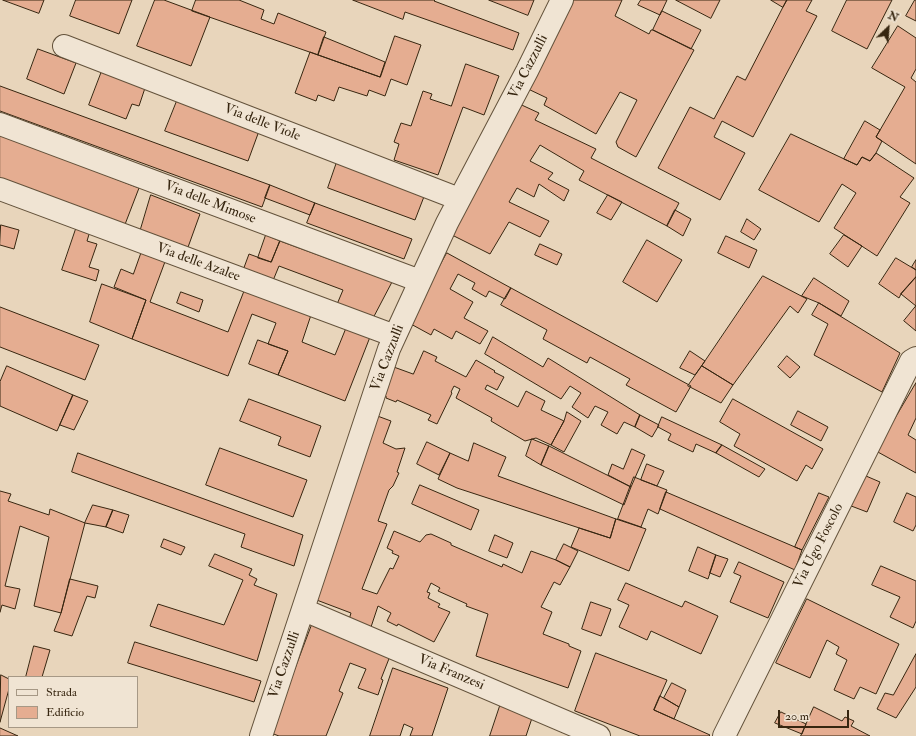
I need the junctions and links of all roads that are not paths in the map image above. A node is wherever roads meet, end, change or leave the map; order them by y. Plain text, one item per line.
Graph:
1 (562, 0) edge
2 (64, 46) dead end
3 (0, 124) edge
4 (0, 189) edge
5 (459, 199) junction
6 (420, 281) junction
7 (395, 336) junction
8 (916, 358) edge
9 (304, 610) junction
10 (261, 736) edge
11 (599, 736) edge
12 (724, 736) edge

1 - 5 street, Via Cazzulli
2 - 5 street, Via delle Viole
3 - 6 street, Via delle Mimose
4 - 7 street, Via delle Azalee
5 - 6 street, Via Cazzulli
6 - 7 street, Via Cazzulli
7 - 9 street, Via Cazzulli
8 - 12 street, Via Ugo Foscolo
9 - 10 street, Via Cazzulli
9 - 11 street, Via Franzesi

